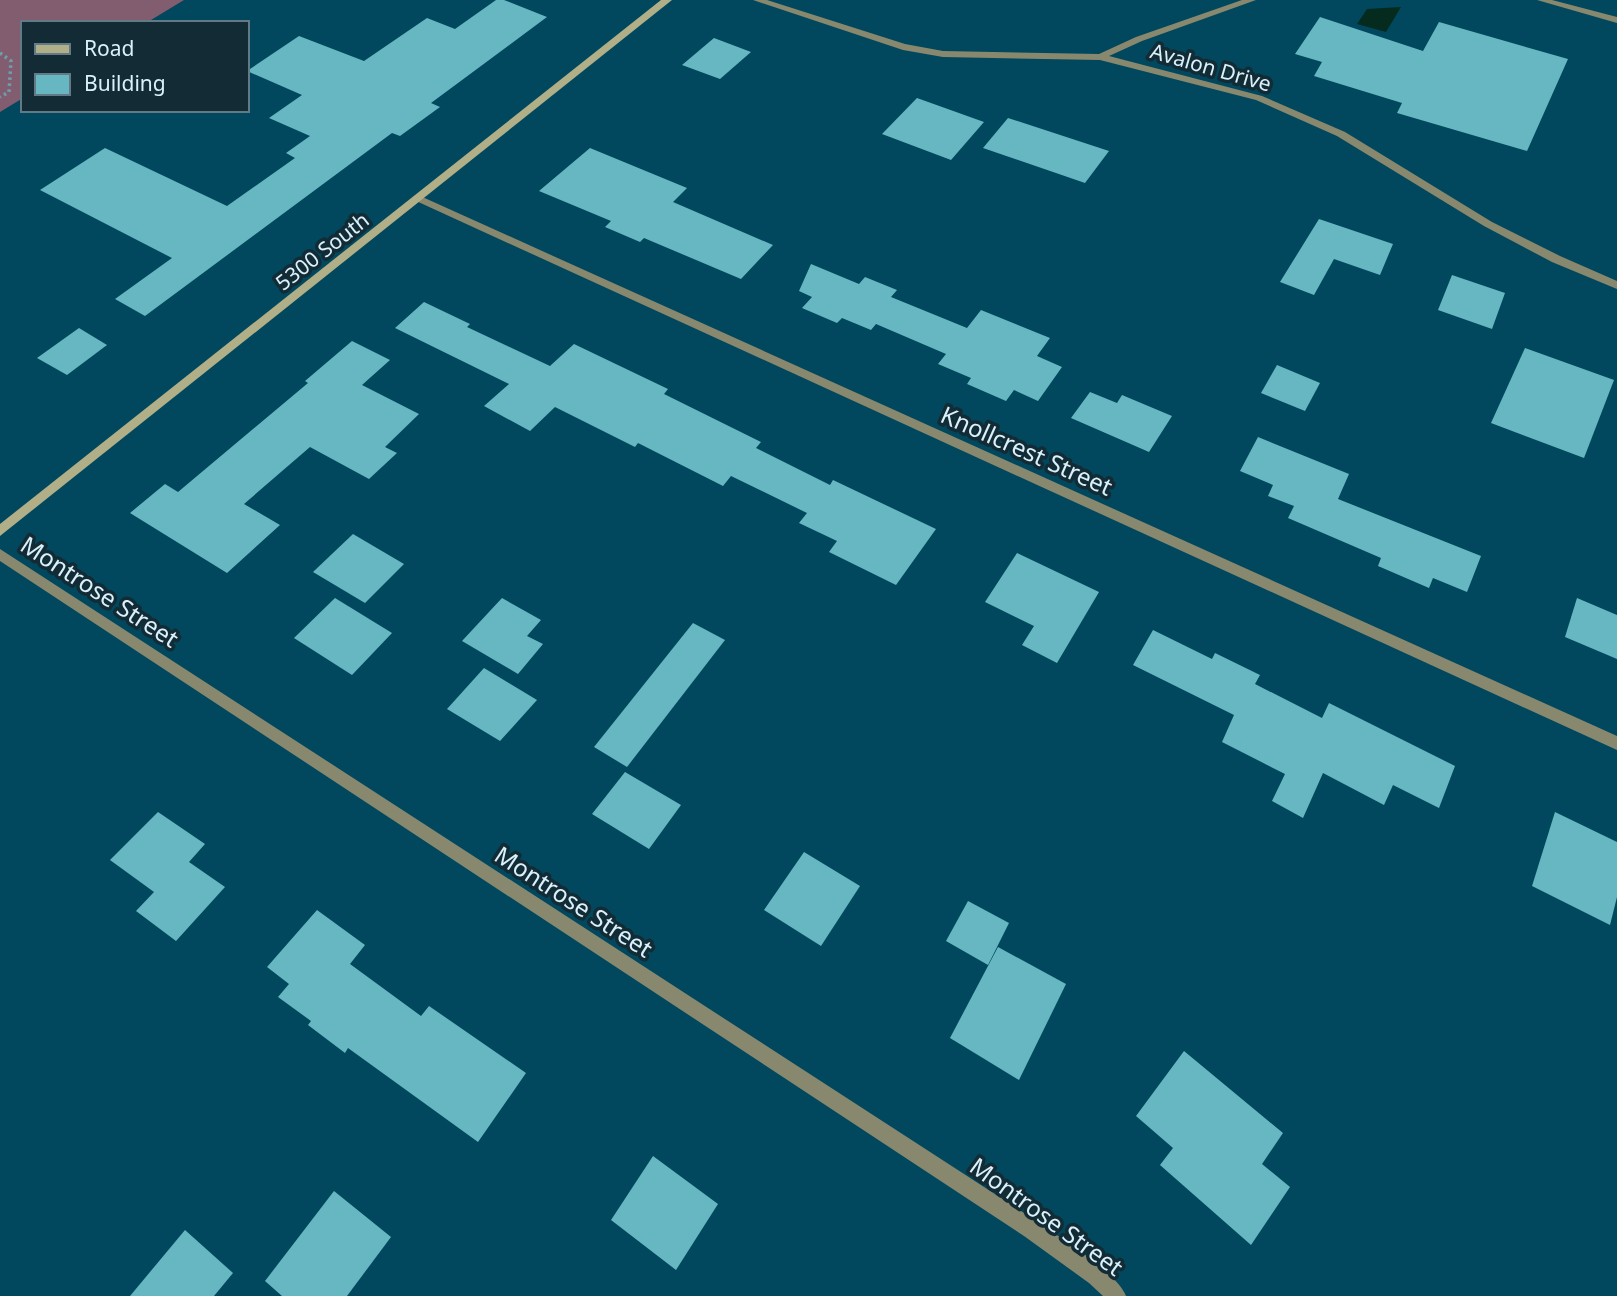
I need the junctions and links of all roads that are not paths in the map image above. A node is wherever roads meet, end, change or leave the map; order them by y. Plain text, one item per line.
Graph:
1 (667, 0) edge
2 (758, 0) edge
3 (1251, 0) edge
4 (1542, 0) edge
5 (1617, 20) edge
6 (1100, 57) junction
7 (418, 198) junction
8 (1617, 285) edge
9 (0, 531) edge
10 (0, 554) edge
11 (1617, 743) edge
12 (1117, 1296) edge

1 - 7 main road, 5300 South
2 - 6 street, Avalon Drive
3 - 6 street
4 - 5 street
6 - 8 street, Avalon Drive
7 - 9 main road, 5300 South
7 - 11 street, Knollcrest Street
10 - 12 street, Montrose Street

